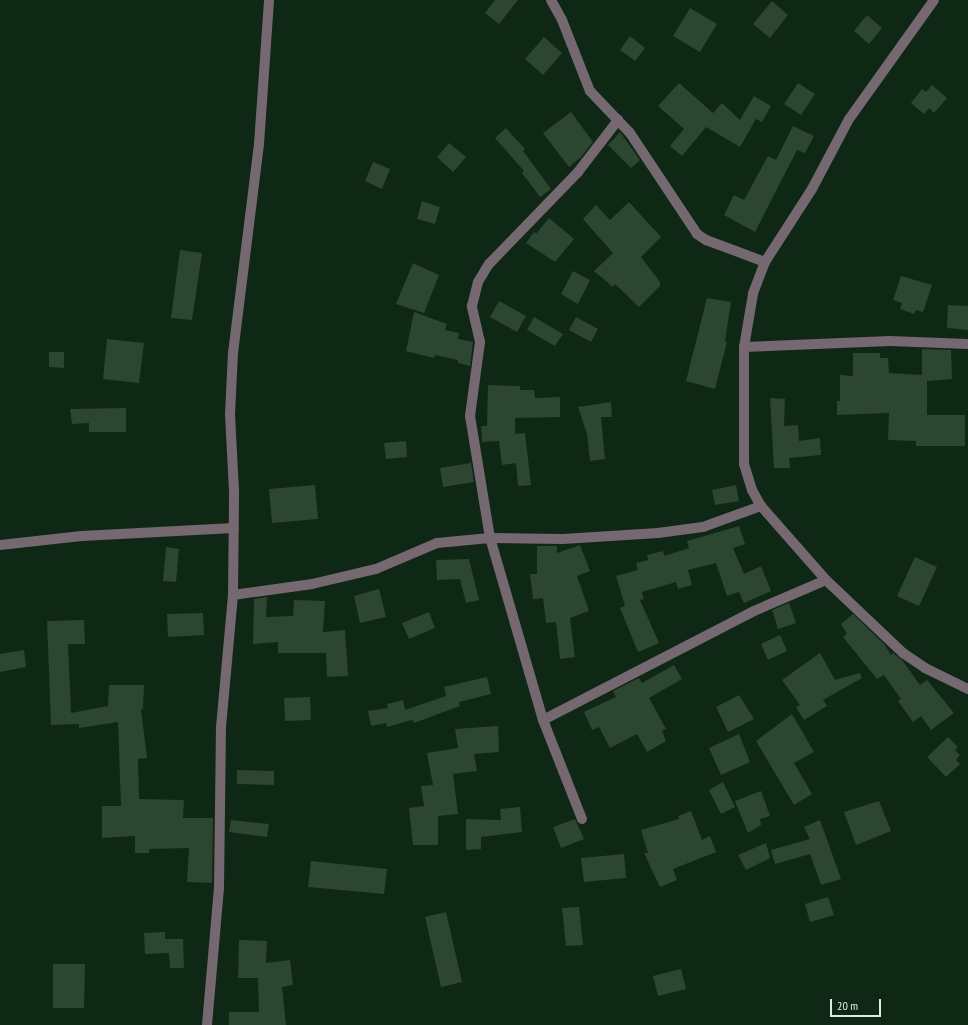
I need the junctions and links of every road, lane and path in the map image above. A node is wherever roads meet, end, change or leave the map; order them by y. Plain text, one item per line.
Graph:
1 (270, 0) edge
2 (551, 0) edge
3 (934, 0) edge
4 (618, 120) junction
5 (764, 262) junction
6 (968, 344) edge
7 (744, 348) junction
8 (761, 506) junction
9 (234, 528) junction
10 (490, 538) junction
11 (0, 546) edge
12 (826, 580) junction
13 (233, 595) junction
14 (968, 689) edge
15 (543, 720) junction
16 (582, 819) dead end
17 (207, 1025) edge

1 - 9 street
2 - 4 street
3 - 5 street
4 - 5 street
4 - 10 street
5 - 7 street
6 - 7 street
7 - 8 street
8 - 10 street
8 - 12 street
9 - 11 street
9 - 13 street
10 - 13 street
10 - 15 street
12 - 14 street
12 - 15 street
13 - 17 street
15 - 16 street

